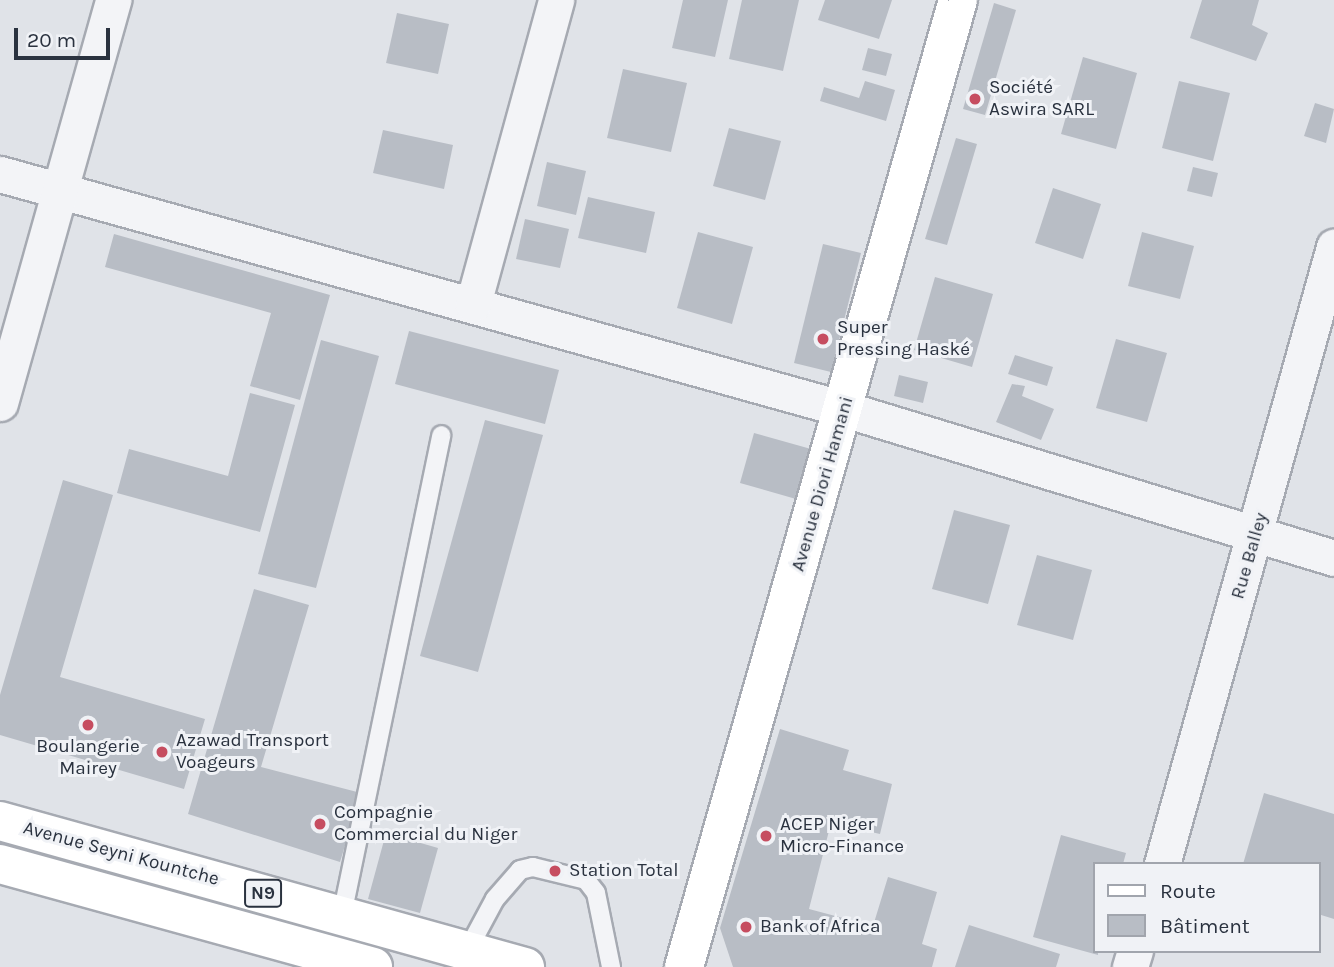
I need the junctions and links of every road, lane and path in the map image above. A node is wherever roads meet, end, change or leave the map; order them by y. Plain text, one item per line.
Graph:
1 (113, 0) edge
2 (555, 0) edge
3 (958, 0) edge
4 (0, 174) edge
5 (58, 189) junction
6 (1334, 247) edge
7 (473, 304) junction
8 (0, 403) edge
9 (844, 409) junction
10 (441, 436) dead end
11 (1257, 536) junction
12 (1334, 558) edge
13 (0, 821) edge
14 (1163, 862) edge
15 (0, 864) edge
16 (342, 915) junction
17 (467, 951) junction
18 (373, 967) edge
19 (525, 967) edge
20 (611, 967) edge
21 (684, 967) edge

1 - 5 street
2 - 7 street
3 - 9 main road, Avenue Diori Hamani
4 - 5 street
5 - 7 street
5 - 8 street
6 - 11 street, Rue Balley
7 - 9 street
9 - 11 street
9 - 21 main road, Avenue Diori Hamani
10 - 16 lane
11 - 12 street
11 - 14 street, Rue Balley
13 - 16 main road, Avenue Seyni Kountche / N9
15 - 18 main road, N9
16 - 17 main road, Avenue Seyni Kountche / N9
17 - 19 main road, Avenue Seyni Kountche / N9
17 - 20 lane

